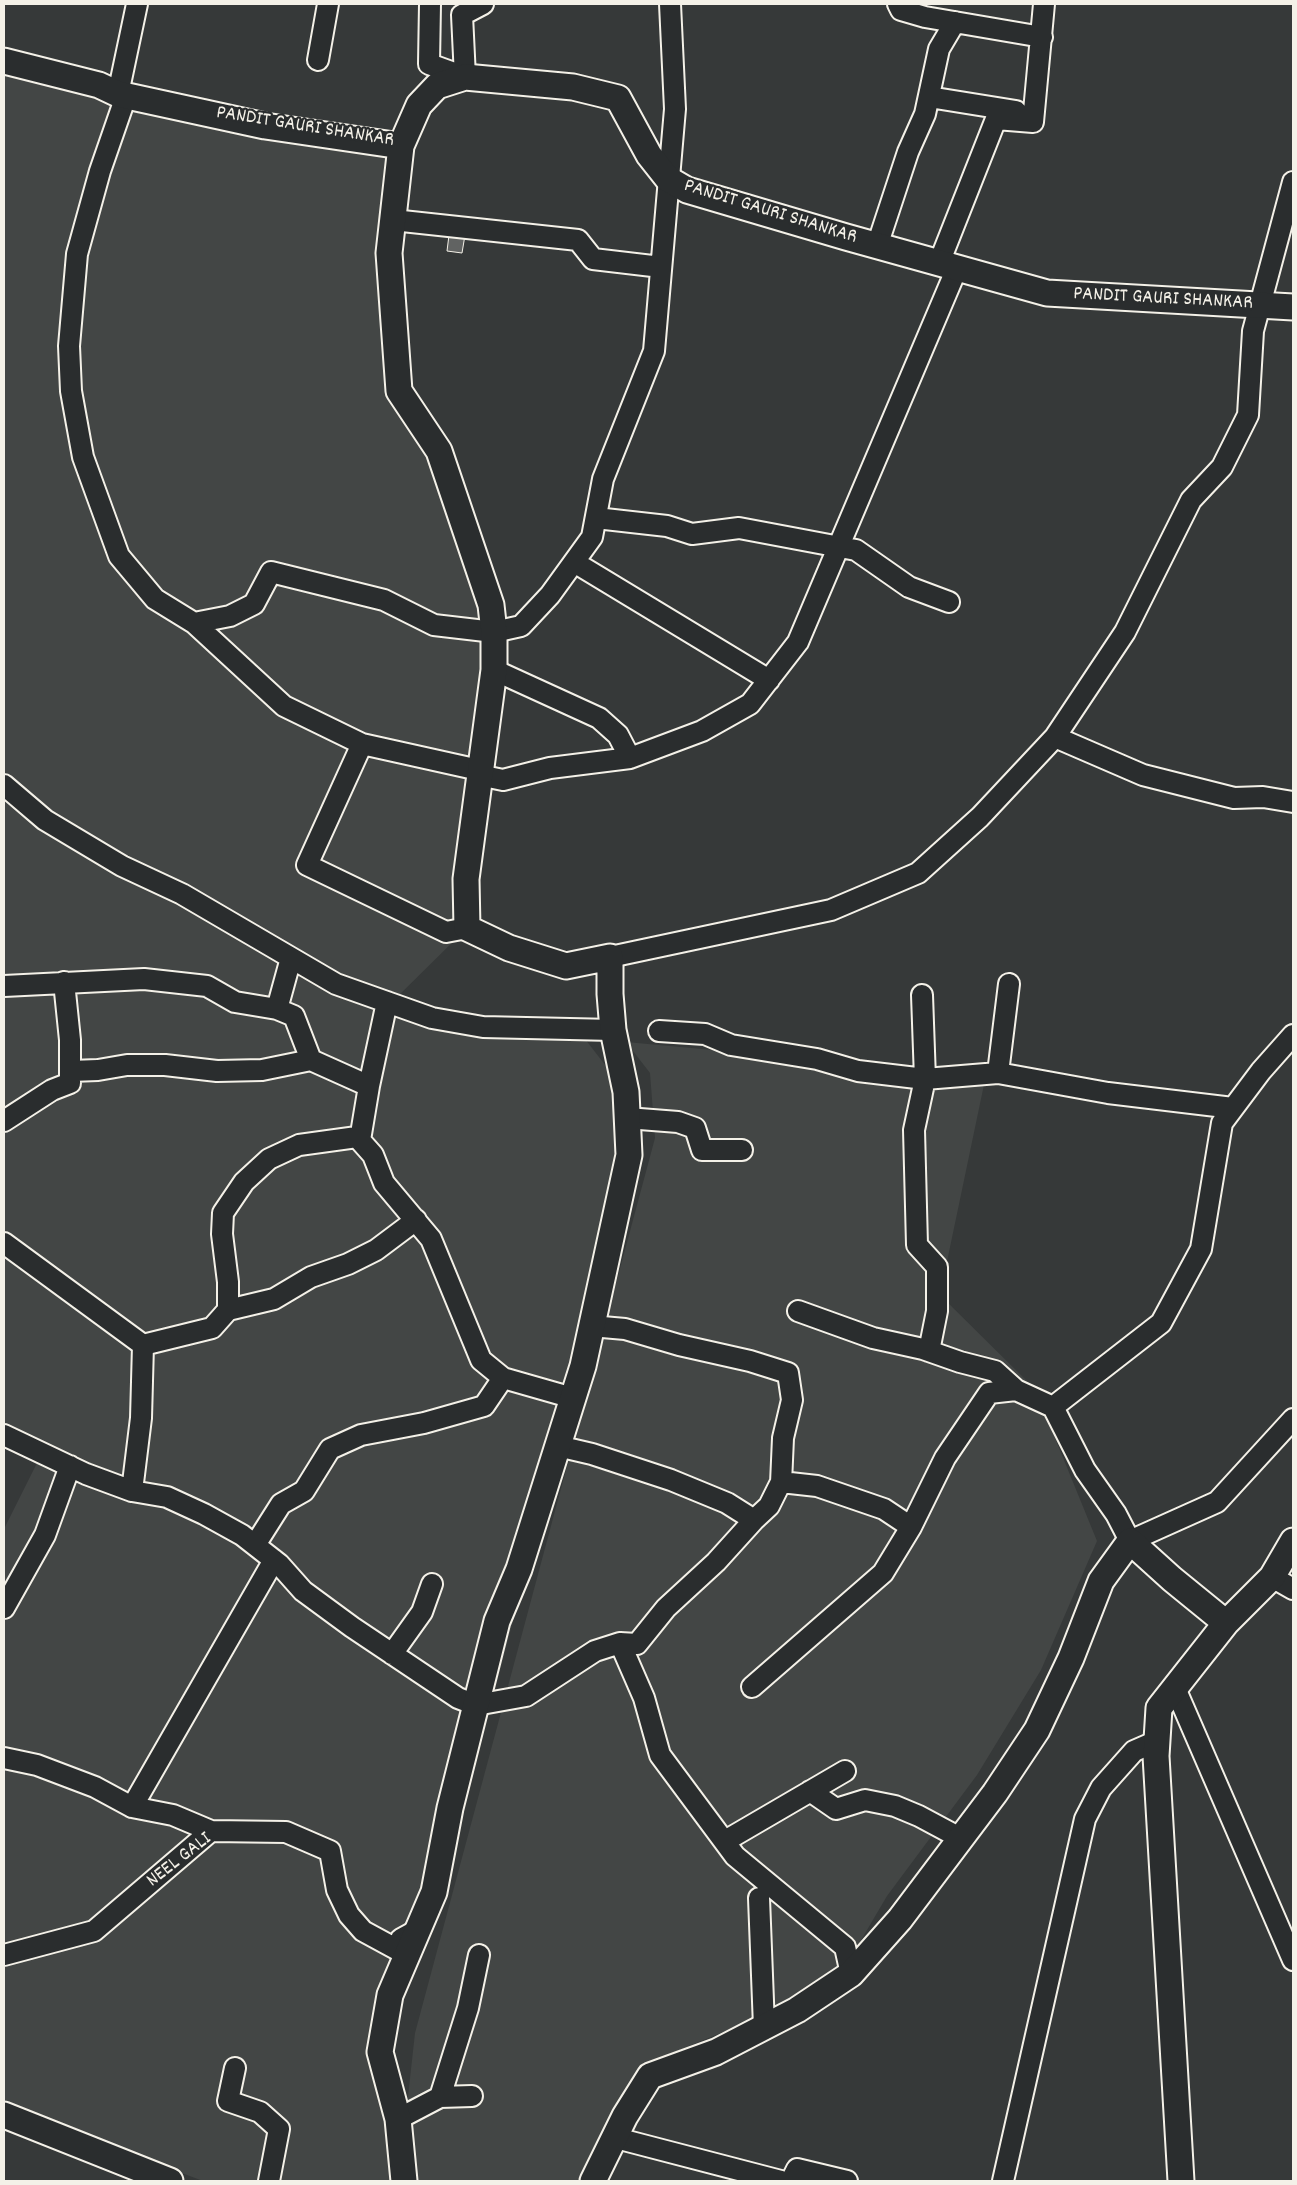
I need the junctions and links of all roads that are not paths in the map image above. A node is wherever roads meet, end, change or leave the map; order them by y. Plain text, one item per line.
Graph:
1 (137, 4) edge
2 (328, 4) edge
3 (430, 4) edge
4 (483, 4) edge
5 (670, 4) edge
6 (898, 4) edge
7 (1044, 4) edge
8 (955, 22) junction
9 (1042, 37) junction
10 (318, 60) dead end
11 (4, 61) edge
12 (465, 77) junction
13 (122, 95) junction
14 (929, 97) junction
15 (1034, 114) junction
16 (401, 146) junction
17 (668, 179) junction
18 (1293, 182) edge
19 (393, 220) junction
20 (877, 246) junction
21 (948, 265) junction
22 (660, 267) junction
23 (1258, 306) junction
24 (1293, 307) edge
25 (596, 518) junction
26 (839, 547) junction
27 (574, 562) junction
28 (949, 602) dead end
29 (194, 623) junction
30 (494, 632) junction
31 (494, 670) junction
32 (769, 680) junction
33 (1055, 737) junction
34 (362, 744) junction
35 (630, 758) junction
36 (479, 775) junction
37 (4, 785) edge
38 (1293, 802) edge
39 (466, 928) junction
40 (610, 957) junction
41 (291, 958) junction
42 (64, 982) junction
43 (1009, 984) dead end
44 (4, 986) edge
45 (922, 995) dead end
46 (386, 1002) junction
47 (277, 1009) junction
48 (613, 1030) junction
49 (660, 1031) dead end
50 (1293, 1035) edge
51 (311, 1060) junction
52 (70, 1071) junction
53 (998, 1072) junction
54 (925, 1079) junction
55 (369, 1086) junction
56 (1233, 1108) junction
57 (5, 1118) edge
58 (627, 1118) junction
59 (360, 1140) junction
60 (742, 1150) dead end
61 (416, 1220) junction
62 (4, 1243) edge
63 (228, 1310) junction
64 (798, 1311) dead end
65 (591, 1326) junction
66 (143, 1345) junction
67 (929, 1351) junction
68 (503, 1378) junction
69 (1016, 1390) junction
70 (573, 1398) junction
71 (1053, 1407) junction
72 (1293, 1419) edge
73 (4, 1435) edge
74 (552, 1461) junction
75 (70, 1466) junction
76 (781, 1483) junction
77 (132, 1491) junction
78 (754, 1520) junction
79 (911, 1527) junction
80 (1130, 1541) junction
81 (1293, 1541) edge
82 (255, 1545) junction
83 (274, 1560) junction
84 (1283, 1583) edge
85 (432, 1584) dead end
86 (4, 1608) edge
87 (1226, 1623) junction
88 (620, 1642) junction
89 (392, 1654) junction
90 (752, 1687) dead end
91 (1175, 1688) junction
92 (476, 1706) junction
93 (1157, 1740) junction
94 (4, 1758) edge
95 (844, 1770) dead end
96 (810, 1791) junction
97 (132, 1807) junction
98 (211, 1832) junction
99 (962, 1839) junction
100 (724, 1841) junction
101 (759, 1898) dead end
102 (418, 1930) junction
103 (4, 1955) edge
104 (479, 1955) dead end
105 (1293, 1960) edge
106 (851, 1974) junction
107 (764, 2027) junction
108 (235, 2068) dead end
109 (472, 2096) dead end
110 (440, 2097) junction
111 (4, 2115) edge
112 (398, 2119) junction
113 (616, 2138) junction
114 (170, 2181) edge
115 (269, 2181) edge
116 (404, 2181) edge
117 (592, 2181) edge
118 (781, 2181) edge
119 (791, 2181) edge
120 (847, 2181) edge
121 (1003, 2181) edge
122 (1181, 2181) edge

1 - 13 street
2 - 10 street
3 - 12 street
4 - 12 street
5 - 17 street
6 - 8 street
7 - 9 street
8 - 9 street
8 - 14 street
9 - 15 street
11 - 13 street, PANDIT GAURI SHANKAR
12 - 16 street, PANDIT GAURI SHANKAR
12 - 17 street, PANDIT GAURI SHANKAR
13 - 16 street, PANDIT GAURI SHANKAR
13 - 29 street
14 - 15 street
14 - 20 street
15 - 21 street
16 - 19 street
17 - 20 street, PANDIT GAURI SHANKAR
17 - 22 street
18 - 23 street
19 - 22 street
19 - 30 street
20 - 21 street, PANDIT GAURI SHANKAR
21 - 23 street, PANDIT GAURI SHANKAR
21 - 26 street
22 - 25 street
23 - 24 street, PANDIT GAURI SHANKAR
23 - 33 street
25 - 26 street
25 - 27 street
26 - 28 street
26 - 32 street
27 - 30 street
27 - 32 street
29 - 30 street
29 - 34 street
30 - 31 street
31 - 35 street
31 - 36 street
32 - 35 street
33 - 38 street
33 - 40 street
34 - 36 street
34 - 39 street
35 - 36 street
36 - 39 street
37 - 41 street
39 - 40 street
40 - 48 street
41 - 46 street
41 - 47 street
42 - 44 street
42 - 47 street
42 - 52 street
43 - 53 street
45 - 54 street
46 - 48 street
46 - 55 street
47 - 51 street
48 - 58 street
49 - 54 street
50 - 56 street
51 - 52 street
51 - 55 street
52 - 57 street
53 - 54 street
53 - 56 street
54 - 67 street
55 - 59 street
56 - 71 street
58 - 60 street
58 - 65 street
59 - 61 street
59 - 63 street
61 - 63 street
61 - 68 street
62 - 66 street
63 - 66 street
64 - 67 street
65 - 70 street
65 - 76 street
66 - 77 street
67 - 69 street
68 - 70 street
68 - 82 street
69 - 71 street
69 - 79 street
70 - 74 street
71 - 80 street
72 - 80 street
73 - 75 street
74 - 78 street
74 - 92 street
75 - 77 street
75 - 86 street
76 - 78 street
76 - 79 street
77 - 82 street
78 - 88 street
79 - 90 street
80 - 87 street
80 - 99 street
81 - 84 street
82 - 83 street
83 - 89 street
83 - 97 street
84 - 87 street
85 - 89 street
87 - 91 street
88 - 92 street
88 - 100 street
89 - 92 street
91 - 93 street
91 - 105 street
92 - 102 street
93 - 121 street
93 - 122 street
94 - 97 street
95 - 96 street
96 - 99 street
96 - 100 street
97 - 98 street
98 - 102 street, NEEL GALI
98 - 103 street, NEEL GALI
99 - 106 street
100 - 106 street
101 - 107 street
102 - 112 street
104 - 110 street
106 - 107 street
107 - 113 street
108 - 115 street
109 - 110 street
110 - 112 street
111 - 114 street
112 - 116 street
113 - 117 street
113 - 118 street
119 - 120 street

